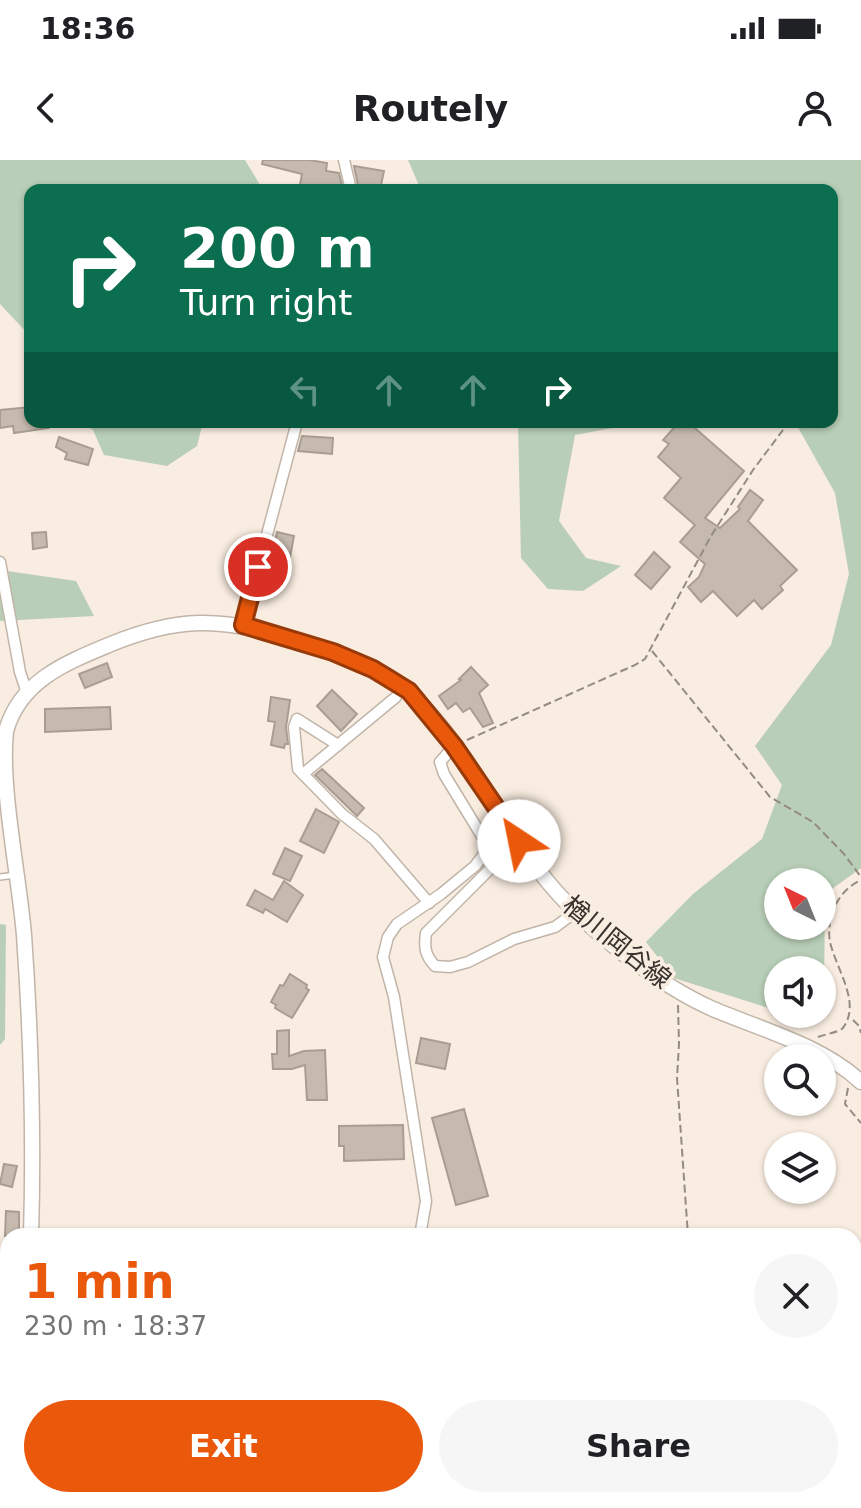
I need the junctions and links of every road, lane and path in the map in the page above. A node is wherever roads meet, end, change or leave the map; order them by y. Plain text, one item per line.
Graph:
1 (344, 160) edge
2 (350, 184) edge
3 (295, 428) edge
4 (783, 430) dead end
5 (0, 562) edge
6 (243, 625) junction
7 (651, 650) junction
8 (27, 693) junction
9 (396, 697) dead end
10 (7, 715) edge
11 (338, 745) junction
12 (454, 746) junction
13 (303, 774) junction
14 (490, 846) junction
15 (16, 875) junction
16 (0, 877) edge
17 (861, 878) edge
18 (429, 903) junction
19 (574, 913) junction
20 (846, 973) dead end
21 (679, 992) junction
22 (857, 1014) dead end
23 (852, 1020) junction
24 (861, 1033) edge
25 (818, 1037) dead end
26 (858, 1080) edge
27 (861, 1123) edge
28 (31, 1228) edge
29 (421, 1228) edge
30 (687, 1228) edge

1 - 2 street
3 - 6 street
4 - 7 path
5 - 8 street
6 - 8 main road, 楢川岡谷線
6 - 12 main road, 楢川岡谷線
7 - 12 path
7 - 17 path
8 - 10 main road, 楢川岡谷線
9 - 11 street
10 - 15 main road, 楢川岡谷線
11 - 13 street
11 - 13 street
12 - 14 street
12 - 19 main road, 楢川岡谷線
13 - 18 street
14 - 18 street
14 - 19 street
15 - 16 lane
15 - 28 main road, 楢川岡谷線
17 - 20 path
18 - 29 street
19 - 21 main road, 楢川岡谷線
21 - 26 main road, 楢川岡谷線
21 - 30 path
22 - 23 path
23 - 24 path
23 - 25 path
26 - 27 path

